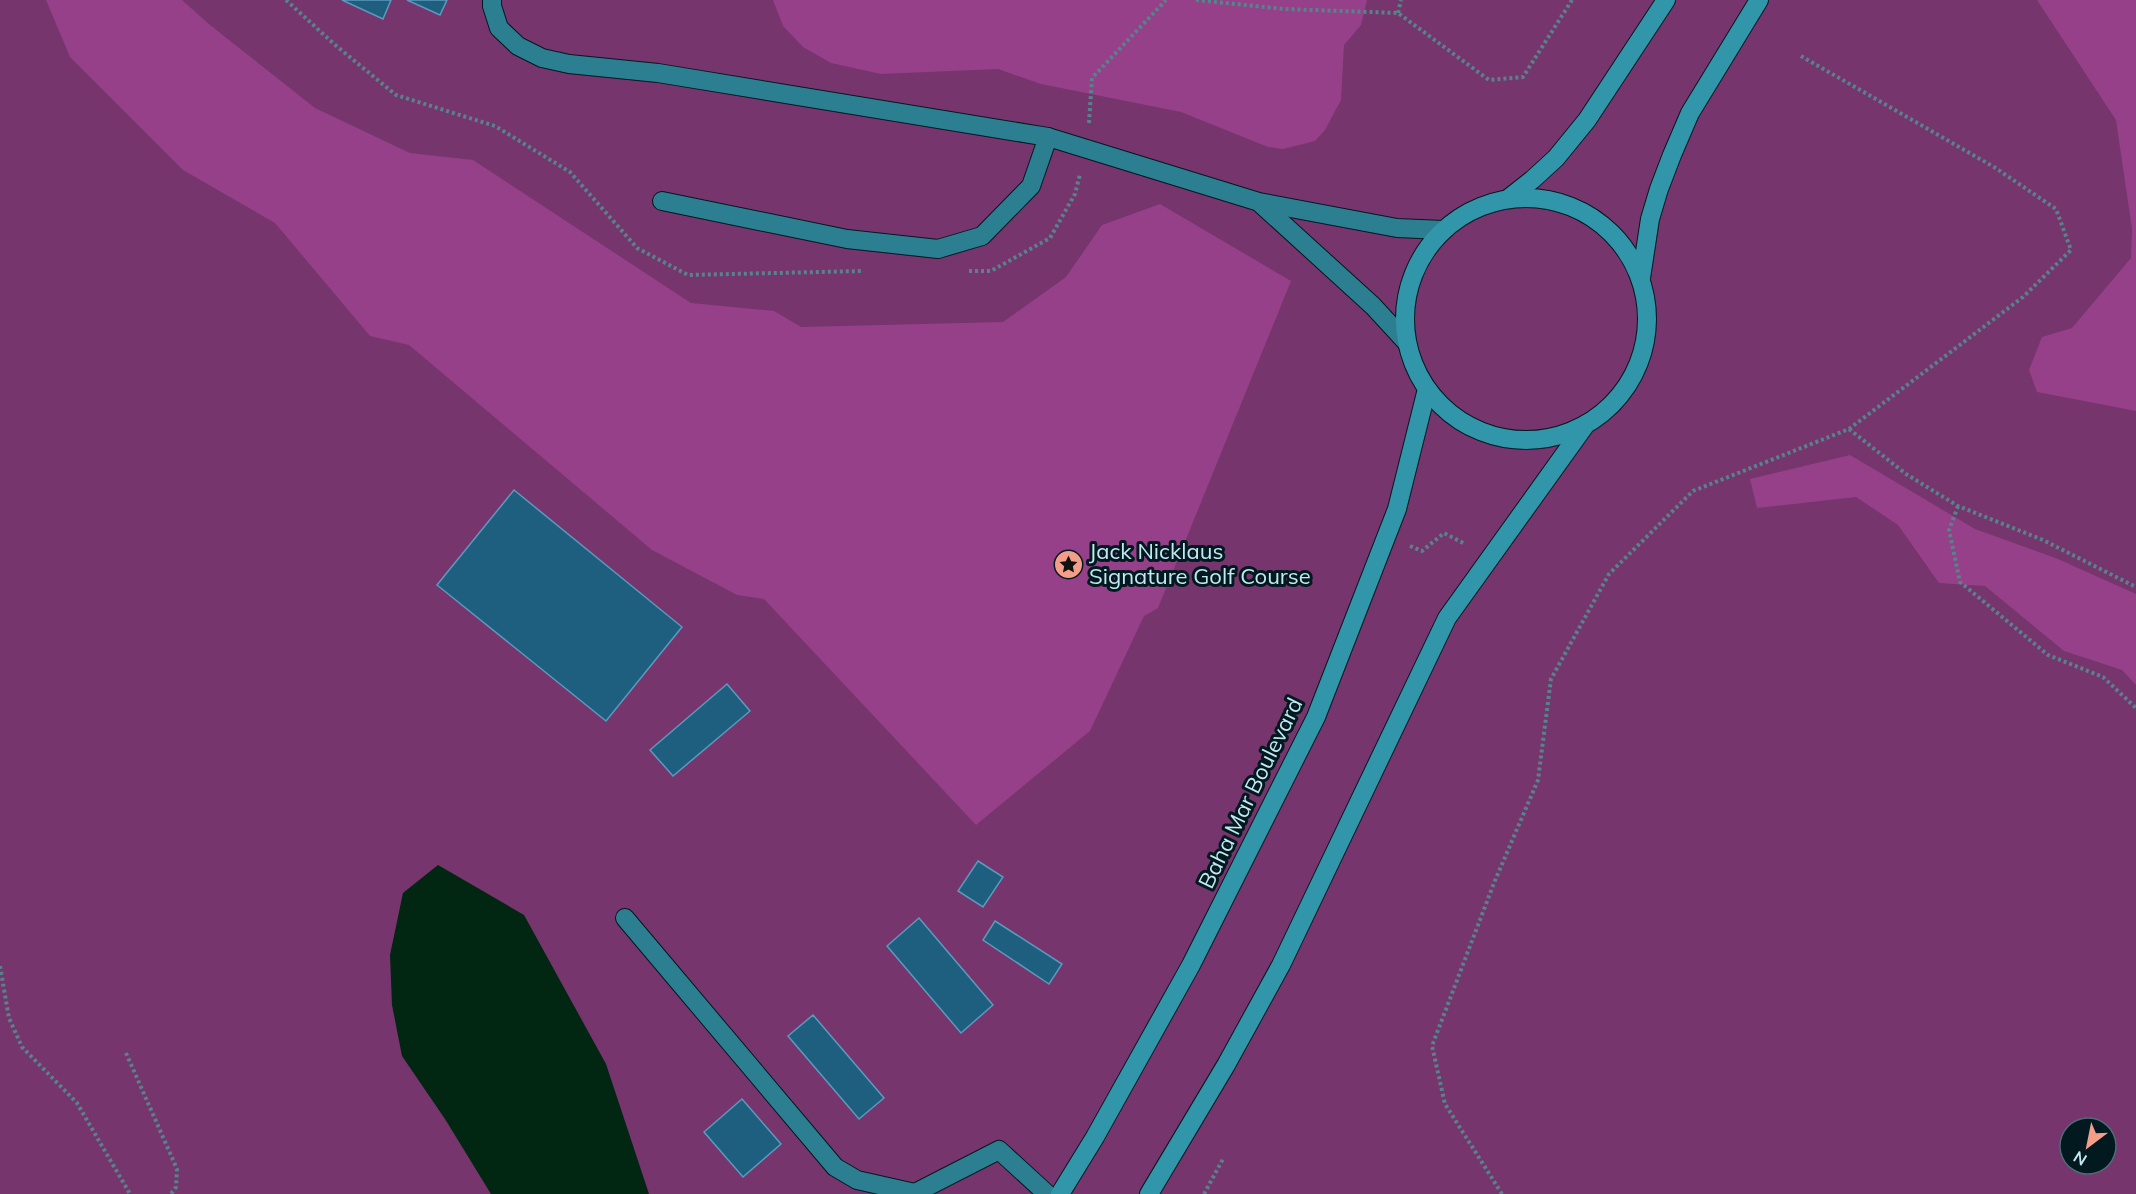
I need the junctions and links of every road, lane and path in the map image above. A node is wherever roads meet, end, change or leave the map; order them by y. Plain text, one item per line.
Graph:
1 (286, 0) edge
2 (492, 0) edge
3 (1166, 0) edge
4 (1196, 0) edge
5 (1401, 0) edge
6 (1572, 0) edge
7 (1666, 0) edge
8 (1759, 0) edge
9 (1398, 13) junction
10 (1801, 56) dead end
11 (1048, 137) junction
12 (1087, 148) junction
13 (1509, 198) junction
14 (662, 201) dead end
15 (1259, 202) junction
16 (1443, 230) junction
17 (873, 271) dead end
18 (968, 271) dead end
19 (1641, 278) junction
20 (1407, 344) junction
21 (1427, 389) junction
22 (1584, 427) junction
23 (1849, 429) junction
24 (1958, 506) junction
25 (1386, 536) junction
26 (1490, 557) junction
27 (2136, 587) edge
28 (2136, 708) edge
29 (625, 918) dead end
30 (0, 966) edge
31 (126, 1053) dead end
32 (1223, 1158) dead end
33 (130, 1194) edge
34 (171, 1194) edge
35 (1047, 1194) edge
36 (1060, 1194) edge
37 (1149, 1194) edge
38 (1204, 1194) edge
39 (1502, 1194) edge

1 - 17 path
2 - 11 lane
3 - 12 path
4 - 9 path
5 - 9 path
6 - 9 path
7 - 13 main road
8 - 19 main road
10 - 23 path
11 - 12 lane
11 - 14 lane
12 - 15 lane
12 - 18 path
13 - 16 main road
13 - 19 main road
15 - 16 lane
15 - 20 lane
16 - 20 main road
19 - 22 main road
20 - 21 main road
21 - 22 main road
21 - 25 main road, Baha Mar Boulevard
22 - 26 main road
23 - 24 path
23 - 39 path
24 - 27 path
24 - 28 path
25 - 26 path
25 - 36 main road, Baha Mar Boulevard
26 - 37 main road
29 - 35 lane
30 - 33 path
31 - 34 path
32 - 38 path

